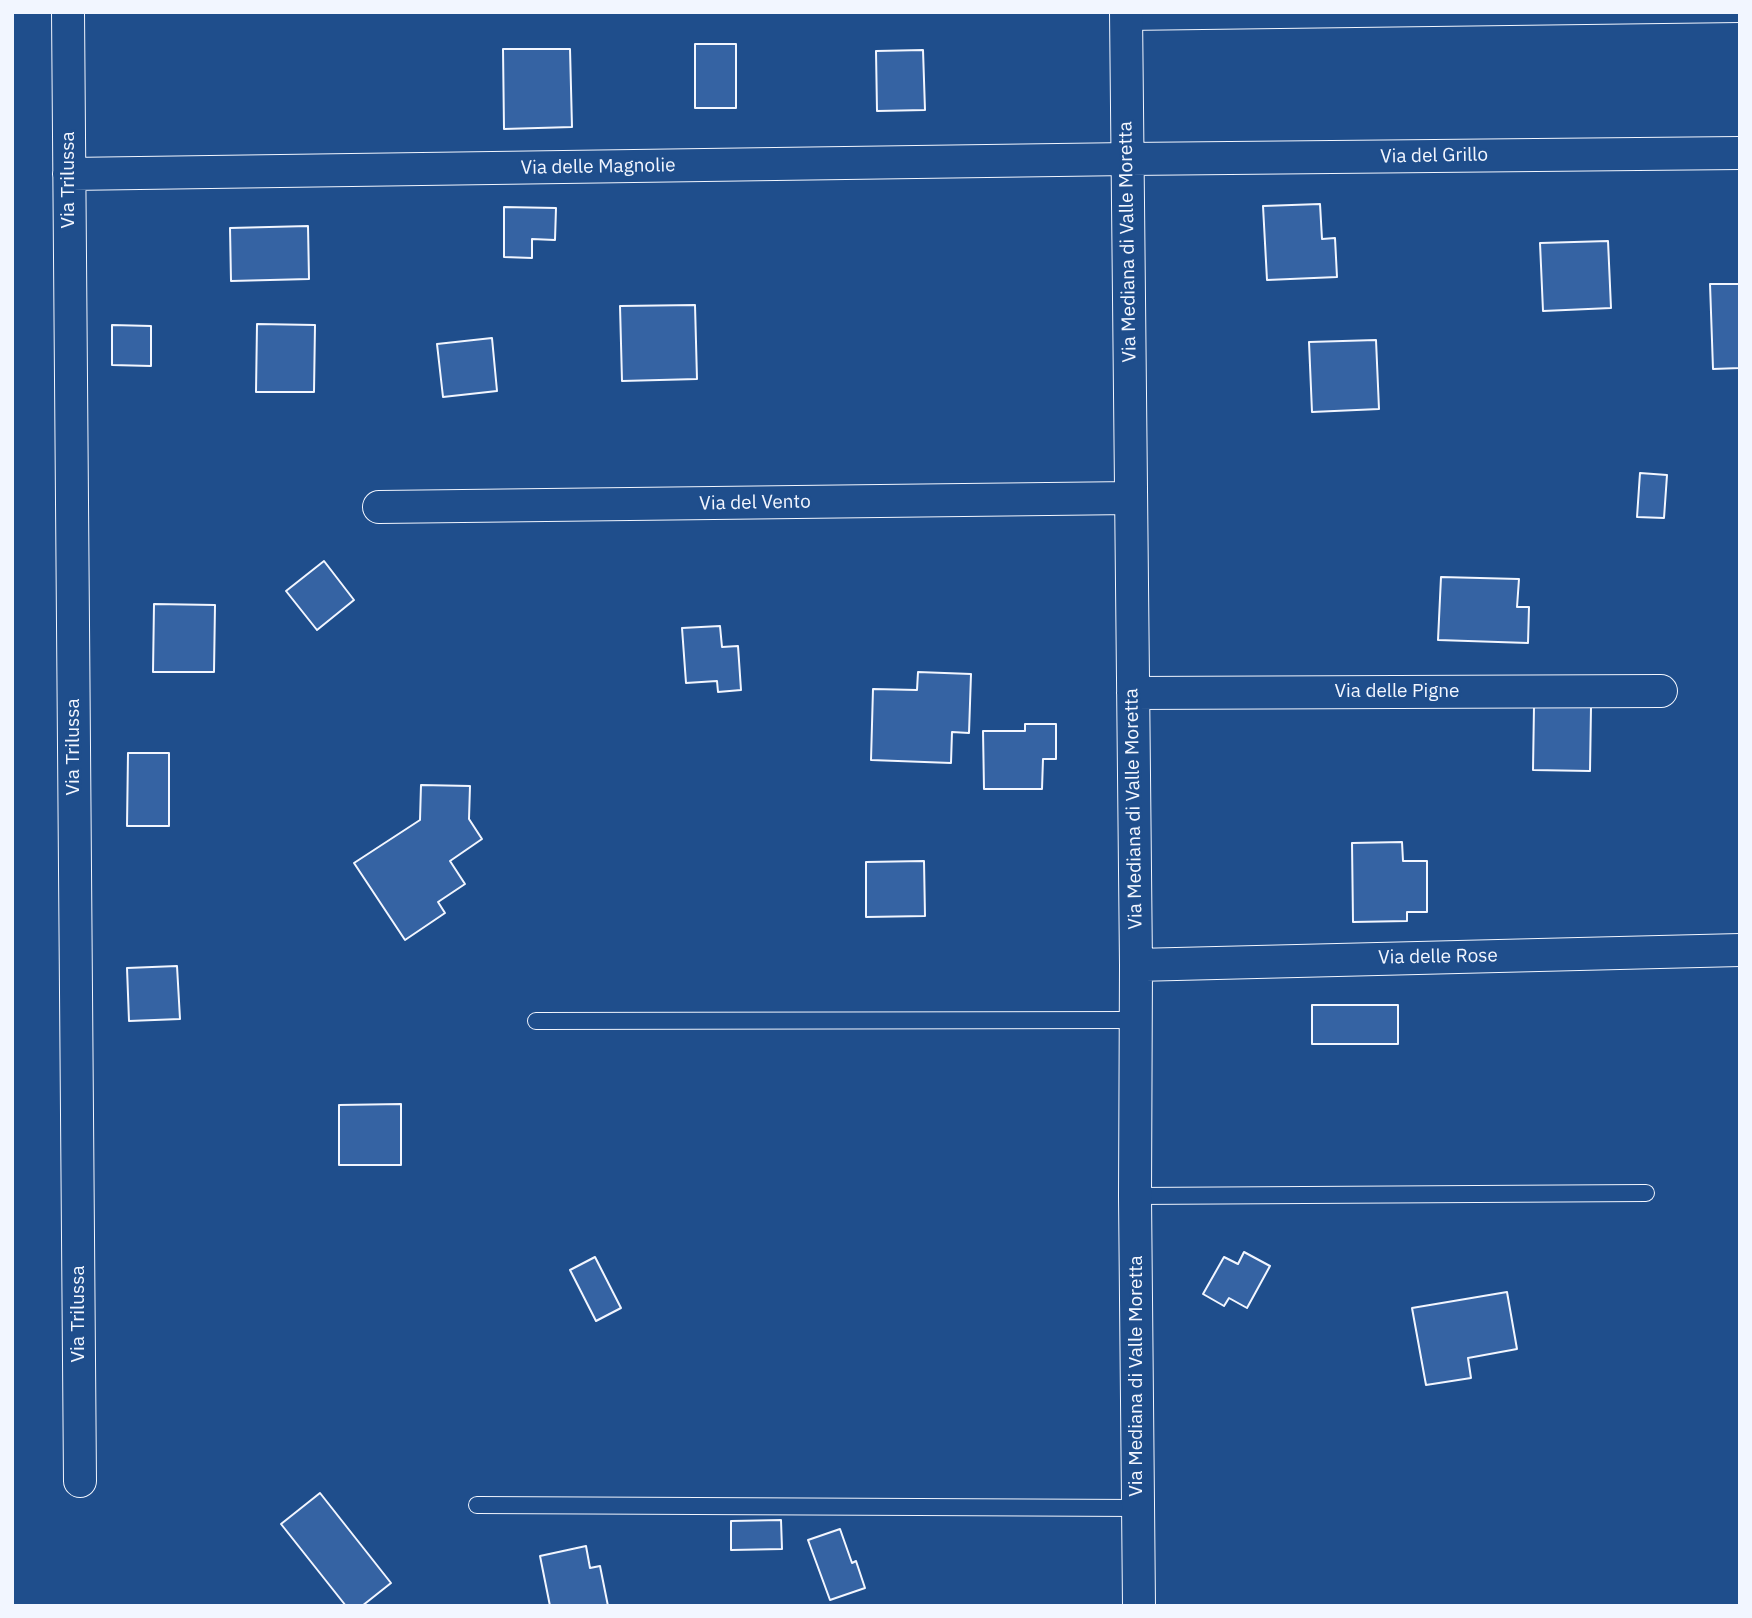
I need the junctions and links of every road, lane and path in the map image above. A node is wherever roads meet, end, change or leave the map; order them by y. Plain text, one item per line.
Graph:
1 (68, 12) edge
2 (1740, 14) edge
3 (1126, 17) edge
4 (1740, 153) edge
5 (1128, 159) junction
6 (69, 174) junction
7 (1131, 498) junction
8 (379, 507) dead end
9 (1661, 691) dead end
10 (1133, 693) junction
11 (1740, 950) edge
12 (1136, 965) junction
13 (1136, 1020) junction
14 (536, 1021) dead end
15 (1646, 1193) dead end
16 (1135, 1196) junction
17 (80, 1481) dead end
18 (477, 1505) dead end
19 (1138, 1508) junction
20 (1139, 1606) edge

1 - 6 street, Via Trilussa
2 - 3 lane
3 - 5 street, Via Mediana di Valle Moretta
4 - 5 street, Via del Grillo
5 - 6 street, Via delle Magnolie
5 - 7 street, Via Mediana di Valle Moretta
6 - 17 street, Via Trilussa
7 - 8 street, Via del Vento
7 - 10 street, Via Mediana di Valle Moretta
9 - 10 street, Via delle Pigne
10 - 12 street, Via Mediana di Valle Moretta
11 - 12 street, Via delle Rose
12 - 13 street, Via Mediana di Valle Moretta
13 - 14 lane
13 - 16 street, Via Mediana di Valle Moretta
15 - 16 lane
16 - 19 street, Via Mediana di Valle Moretta
18 - 19 lane
19 - 20 street, Via Mediana di Valle Moretta

